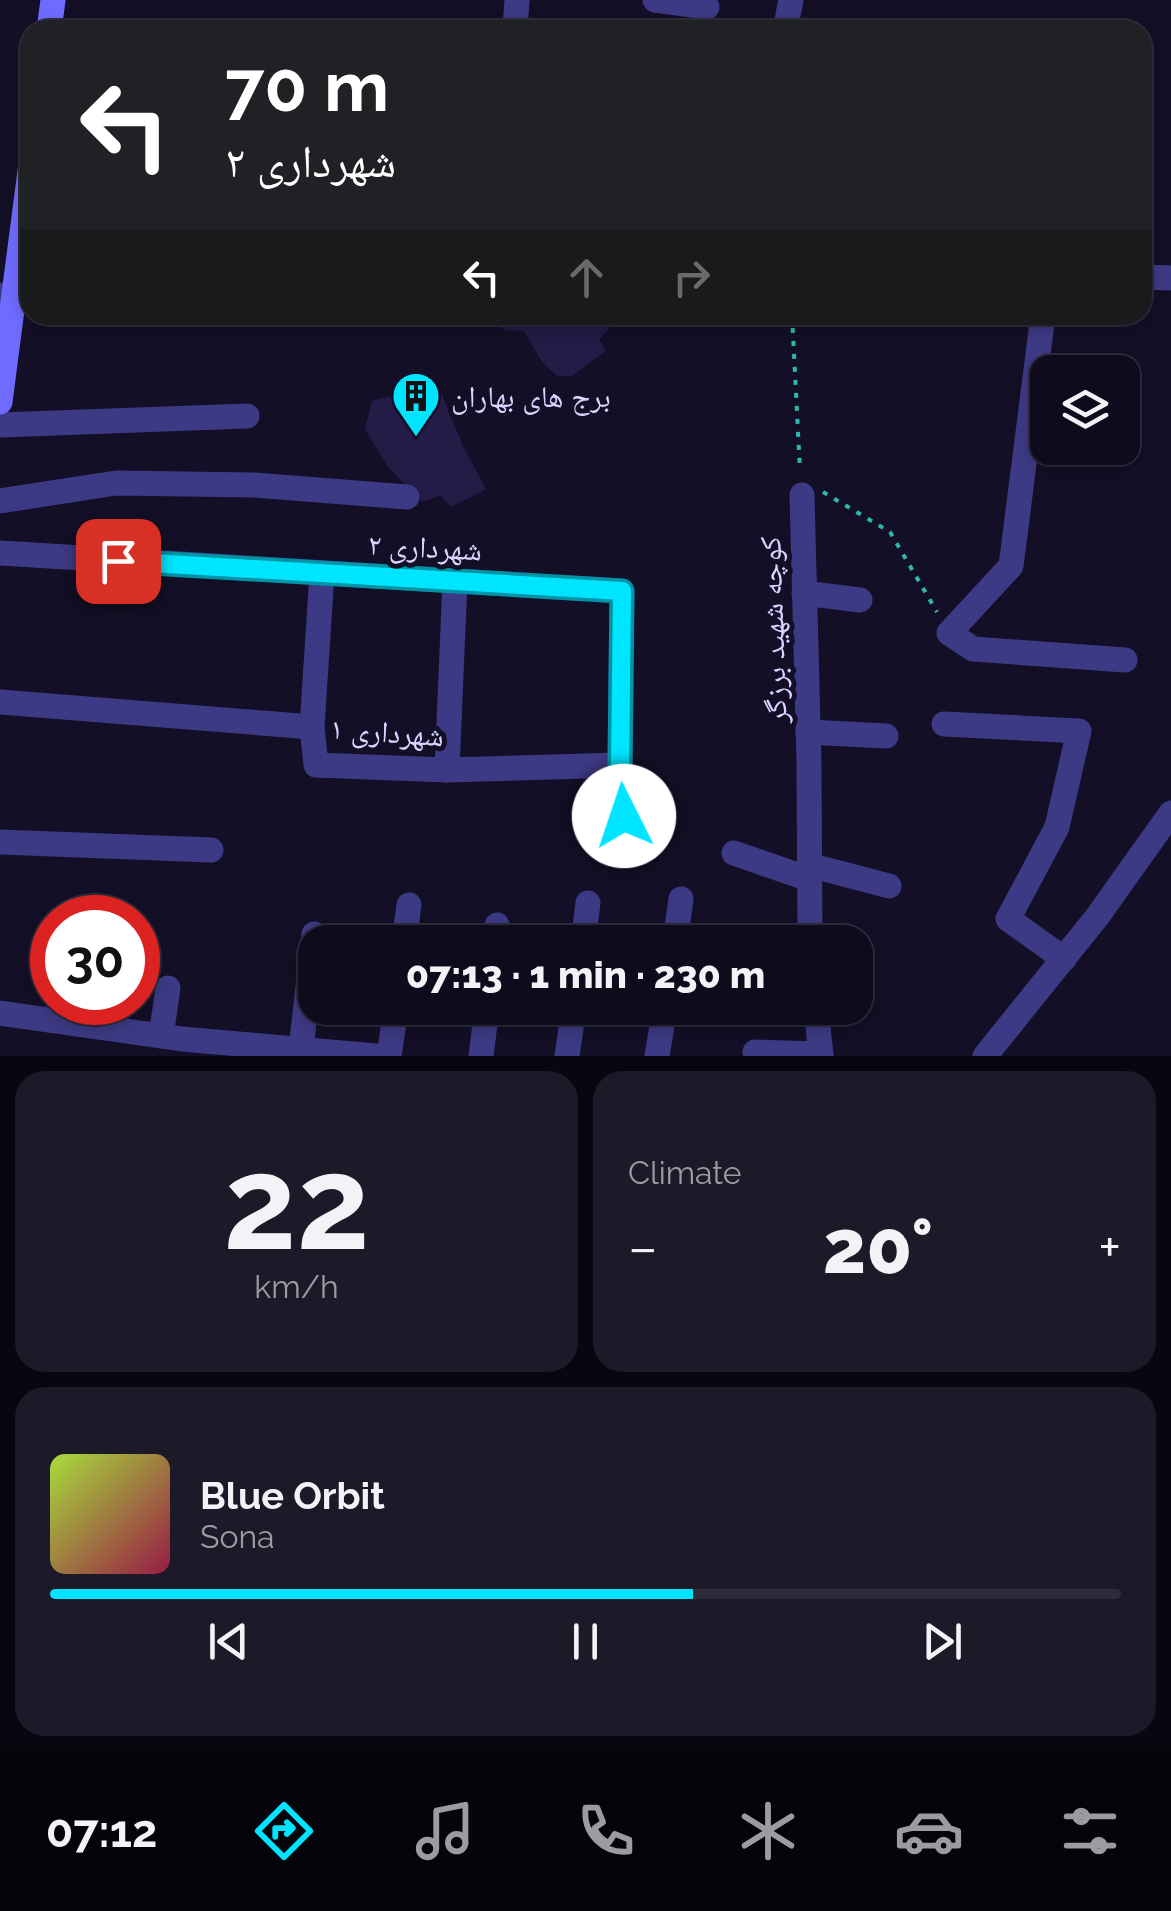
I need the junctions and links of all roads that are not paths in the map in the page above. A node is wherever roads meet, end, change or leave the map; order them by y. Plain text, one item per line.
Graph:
1 (655, 0) edge
2 (707, 7) dead end
3 (20, 249) edge
4 (14, 296) edge
5 (1042, 325) edge
6 (0, 402) edge
7 (246, 416) dead end
8 (0, 425) edge
9 (801, 486) road end
10 (407, 497) dead end
11 (0, 501) edge
12 (0, 553) edge
13 (322, 573) junction
14 (456, 581) junction
15 (804, 593) junction
16 (860, 600) dead end
17 (1125, 660) dead end
18 (0, 702) edge
19 (944, 724) dead end
20 (312, 727) junction
21 (808, 732) junction
22 (886, 736) dead end
23 (620, 764) junction
24 (447, 770) junction
25 (1171, 813) edge
26 (624, 816) dead end
27 (0, 842) edge
28 (211, 850) dead end
29 (734, 854) dead end
30 (809, 872) junction
31 (889, 886) dead end
32 (681, 899) dead end
33 (588, 903) dead end
34 (409, 905) dead end
35 (406, 925) edge
36 (585, 925) edge
37 (677, 925) edge
38 (810, 925) edge
39 (1064, 959) junction
40 (168, 988) dead end
41 (0, 1014) edge
42 (305, 1025) edge
43 (394, 1025) edge
44 (485, 1025) edge
45 (572, 1025) edge
46 (662, 1025) edge
47 (818, 1025) edge
48 (161, 1036) junction
49 (302, 1050) junction
50 (755, 1052) dead end
51 (821, 1055) edge
52 (376, 1056) edge
53 (389, 1056) edge
54 (482, 1056) edge
55 (568, 1056) edge
56 (657, 1056) edge
57 (985, 1056) edge

1 - 2 street
3 - 4 main road
4 - 6 main road
5 - 17 street
7 - 8 street
9 - 15 street, کوچه شهید برزگر
10 - 11 street
12 - 13 street, شهرداری ۲
13 - 14 street, شهرداری ۲
13 - 20 street
14 - 23 street, شهرداری ۲
14 - 24 street
15 - 16 street
15 - 21 street, کوچه شهید برزگر
18 - 20 street, شهرداری ۱
19 - 39 street
20 - 24 street, شهرداری ۱
21 - 22 street
21 - 30 street, کوچه شهید برزگر
23 - 24 street, شهرداری ۱
23 - 26 street, شهرداری ۲
25 - 39 street
27 - 28 street
29 - 30 street
30 - 31 street
30 - 38 street, کوچه شهید برزگر
32 - 37 street
33 - 36 street
34 - 35 street
39 - 57 street
40 - 48 street
41 - 48 street
42 - 49 street
43 - 53 street
44 - 54 street
45 - 55 street
46 - 56 street
47 - 51 street
48 - 49 street
49 - 52 street
50 - 51 street

